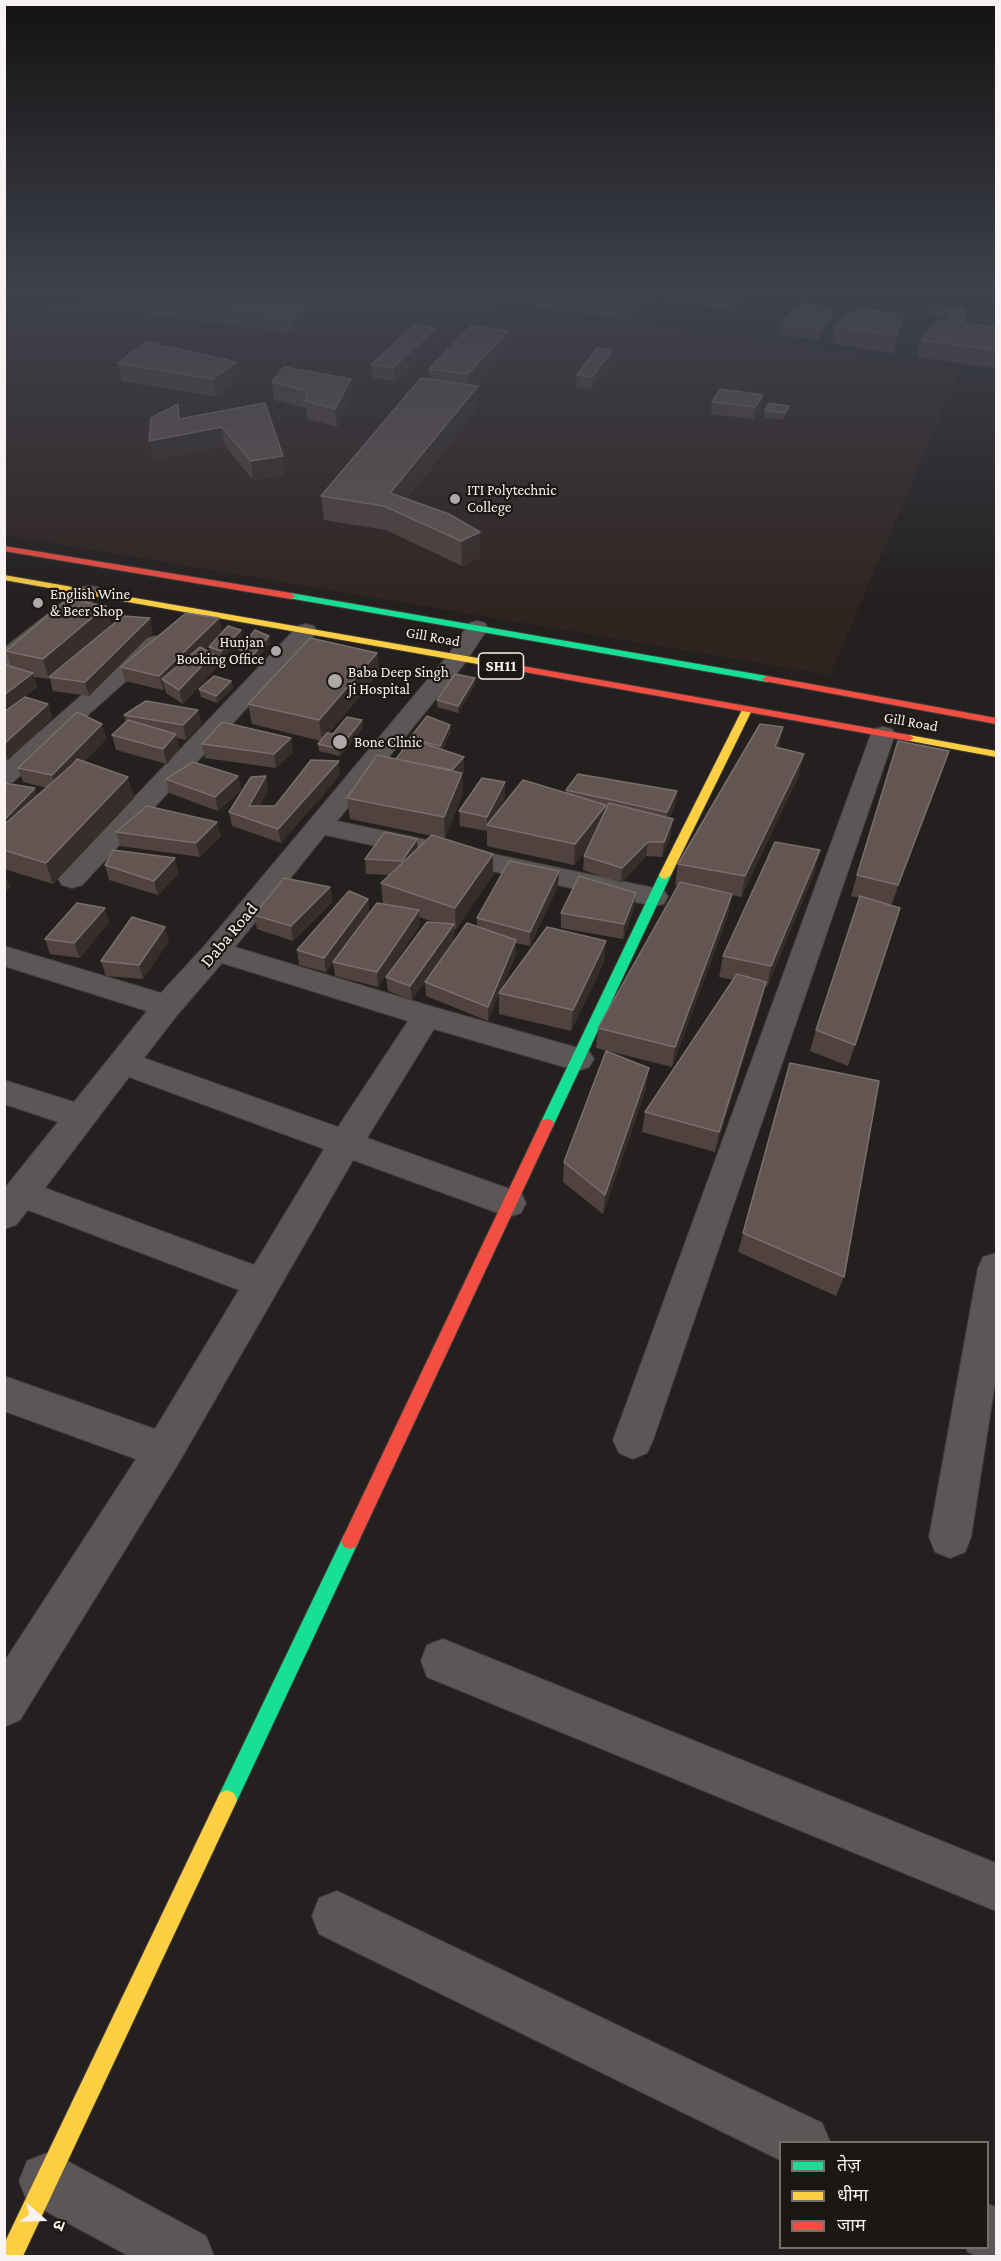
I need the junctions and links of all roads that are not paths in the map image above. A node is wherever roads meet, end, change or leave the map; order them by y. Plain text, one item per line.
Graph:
1 (4, 549) edge
2 (4, 577) edge
3 (90, 592) junction
4 (192, 610) junction
5 (477, 628) junction
6 (306, 631) junction
7 (457, 658) junction
8 (4, 659) edge
9 (747, 710) junction
10 (996, 722) edge
11 (883, 734) junction
12 (996, 754) edge
13 (4, 777) edge
14 (320, 826) junction
15 (72, 879) dead end
16 (654, 897) junction
17 (216, 951) junction
18 (4, 956) edge
19 (167, 1006) junction
20 (427, 1016) junction
21 (578, 1059) junction
22 (124, 1063) junction
23 (4, 1092) edge
24 (82, 1117) junction
25 (345, 1144) junction
26 (509, 1203) junction
27 (14, 1204) edge
28 (996, 1268) edge
29 (261, 1283) junction
30 (4, 1393) edge
31 (633, 1440) dead end
32 (164, 1451) junction
33 (950, 1537) dead end
34 (443, 1661) dead end
35 (12, 1678) edge
36 (996, 1887) edge
37 (338, 1916) dead end
38 (801, 2141) edge
39 (47, 2181) junction
40 (11, 2256) edge
41 (186, 2256) edge

1 - 5 main road, Gill Road / SH11
2 - 3 main road, Gill Road / SH11
3 - 4 main road, Gill Road / SH11
3 - 8 street
4 - 6 main road, Gill Road / SH11
4 - 13 street
5 - 7 street, Daba Road
5 - 10 main road, Gill Road / SH11
6 - 7 main road, Gill Road / SH11
6 - 15 street
7 - 9 main road, Gill Road / SH11
7 - 14 street, Daba Road
9 - 11 main road, Gill Road / SH11
9 - 16 main road
11 - 12 main road, Gill Road / SH11
11 - 31 street
14 - 16 street
14 - 17 street, Daba Road
16 - 21 main road
17 - 19 street, Daba Road
17 - 20 street
18 - 19 street
19 - 22 street, Daba Road
20 - 21 street
20 - 25 street
21 - 26 main road
22 - 24 street, Daba Road
22 - 25 street
23 - 24 street
24 - 27 street, Daba Road
25 - 26 street
25 - 29 street
26 - 39 main road
27 - 29 street
28 - 33 street
29 - 32 street
30 - 32 street
32 - 35 street
34 - 36 street
37 - 38 street
39 - 40 main road
39 - 41 street

